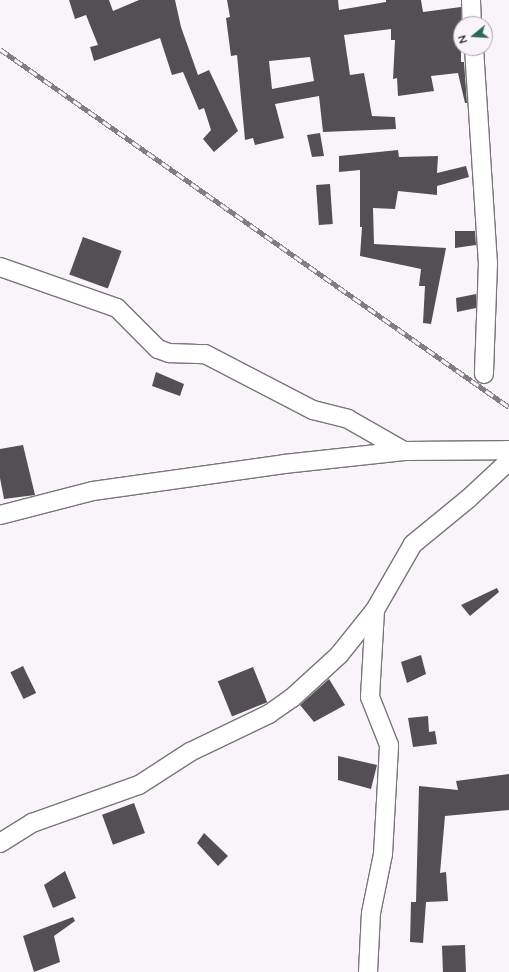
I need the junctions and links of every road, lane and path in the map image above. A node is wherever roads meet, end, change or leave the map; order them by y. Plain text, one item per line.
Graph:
1 (471, 0) edge
2 (472, 16) edge
3 (475, 56) edge
4 (0, 267) edge
5 (484, 374) dead end
6 (509, 450) edge
7 (404, 451) junction
8 (509, 462) edge
9 (0, 515) edge
10 (375, 610) junction
11 (0, 842) edge
12 (368, 972) edge

1 - 2 street
3 - 5 street
4 - 7 street
6 - 7 street
7 - 9 street
8 - 10 street
10 - 11 street
10 - 12 street

